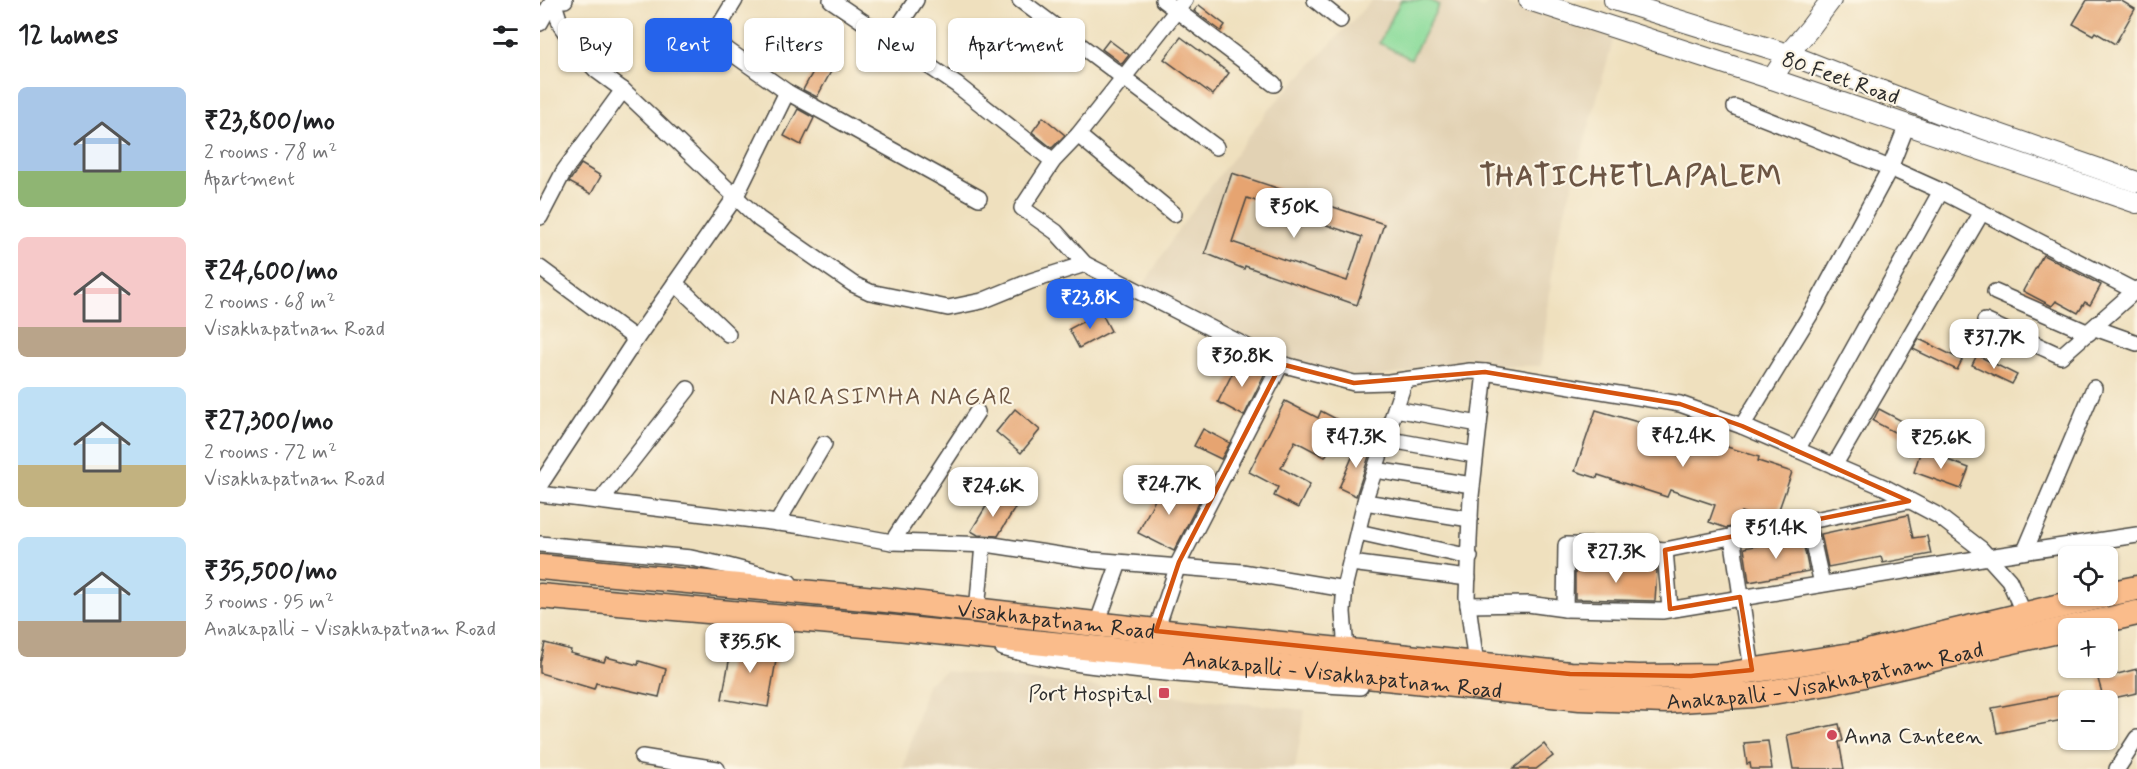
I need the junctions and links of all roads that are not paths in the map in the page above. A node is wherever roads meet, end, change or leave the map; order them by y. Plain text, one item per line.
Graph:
1 (553, 0) edge
2 (565, 0) edge
3 (735, 0) edge
4 (831, 0) edge
5 (916, 0) edge
6 (1020, 0) edge
7 (1163, 0) edge
8 (1315, 0) edge
9 (1529, 0) edge
10 (1614, 0) edge
11 (1832, 0) edge
12 (1181, 5) edge
13 (856, 18) edge
14 (904, 18) edge
15 (1340, 20) dead end
16 (540, 23) edge
17 (1788, 54) junction
18 (936, 71) edge
19 (1123, 78) junction
20 (1772, 79) junction
21 (1274, 84) dead end
22 (623, 90) junction
23 (787, 92) junction
24 (1735, 107) dead end
25 (1907, 125) junction
26 (1078, 135) junction
27 (1216, 147) dead end
28 (1053, 161) junction
29 (1890, 168) junction
30 (2137, 183) edge
31 (1941, 191) junction
32 (736, 196) junction
33 (979, 198) dead end
34 (2137, 203) edge
35 (1982, 212) junction
36 (1174, 214) dead end
37 (540, 217) edge
38 (1085, 264) junction
39 (540, 268) edge
40 (675, 283) junction
41 (2136, 290) edge
42 (1995, 292) dead end
43 (1984, 321) dead end
44 (2092, 330) junction
45 (728, 334) dead end
46 (636, 339) junction
47 (2137, 343) edge
48 (1281, 364) junction
49 (1485, 372) junction
50 (1405, 380) junction
51 (2094, 388) dead end
52 (688, 389) dead end
53 (1395, 409) junction
54 (977, 412) dead end
55 (1479, 424) junction
56 (1742, 426) junction
57 (1385, 439) junction
58 (824, 444) dead end
59 (1797, 450) junction
60 (1475, 455) junction
61 (1834, 466) junction
62 (1375, 470) junction
63 (540, 485) edge
64 (1473, 486) junction
65 (540, 494) edge
66 (601, 500) junction
67 (1909, 501) junction
68 (1365, 502) junction
69 (1470, 519) junction
70 (1808, 521) junction
71 (777, 523) junction
72 (1358, 532) junction
73 (2137, 535) edge
74 (1732, 536) junction
75 (892, 542) junction
76 (540, 544) edge
77 (984, 545) junction
78 (1665, 550) junction
79 (2025, 551) junction
80 (1470, 557) junction
81 (1988, 557) junction
82 (1119, 563) junction
83 (1350, 563) junction
84 (540, 567) edge
85 (1176, 568) junction
86 (1468, 578) junction
87 (1822, 584) junction
88 (2137, 588) edge
89 (1345, 589) junction
90 (2118, 592) edge
91 (540, 596) edge
92 (842, 596) junction
93 (1740, 597) junction
94 (1468, 605) junction
95 (2059, 606) edge
96 (1565, 609) junction
97 (1670, 609) junction
98 (977, 611) junction
99 (2137, 613) edge
100 (2024, 614) junction
101 (1097, 624) junction
102 (1156, 631) junction
103 (1346, 651) junction
104 (1476, 664) junction
105 (1752, 670) junction
106 (2137, 738) edge
107 (642, 757) dead end
108 (717, 769) edge
109 (2117, 769) edge

1 - 2 street
1 - 16 street
1 - 22 street
3 - 23 street
4 - 13 street
5 - 14 street
6 - 19 street
7 - 12 street
8 - 15 street
9 - 20 street, 80 Feet Road
10 - 17 street, 80 Feet Road
11 - 17 street
12 - 19 street
12 - 21 street
17 - 20 street
17 - 30 street, 80 Feet Road
18 - 28 street
19 - 26 street
19 - 27 street
20 - 25 street, 80 Feet Road
22 - 32 street
22 - 37 street
23 - 32 street
23 - 33 street
24 - 29 street
25 - 29 street
25 - 34 street, 80 Feet Road
26 - 28 street
26 - 36 street
28 - 38 street
29 - 31 street
29 - 56 street
31 - 35 street
31 - 59 street
32 - 38 street
32 - 40 street
35 - 41 street
35 - 61 street
38 - 48 street
39 - 46 street
40 - 45 street
40 - 46 street
41 - 44 street
42 - 44 street
43 - 44 street
44 - 47 street
46 - 63 street
48 - 50 street
48 - 85 street
49 - 50 street
49 - 55 street
49 - 56 street
50 - 53 street
51 - 79 street
52 - 66 street
53 - 55 street
53 - 57 street
54 - 75 street
55 - 60 street
56 - 59 street
57 - 60 street
57 - 62 street
58 - 71 street
59 - 61 street
60 - 64 street
61 - 67 street
62 - 64 street
62 - 68 street
64 - 69 street
65 - 66 street
66 - 71 street
67 - 70 street
67 - 81 street
68 - 69 street
68 - 72 street
69 - 80 street
70 - 74 street
70 - 87 street
71 - 75 street
72 - 80 street
72 - 83 street
73 - 79 street
74 - 78 street
74 - 93 street
75 - 77 street
76 - 92 street
77 - 82 street
77 - 98 street
78 - 96 street
78 - 97 street
79 - 81 street
80 - 86 street
81 - 87 street
81 - 100 street
82 - 85 street
82 - 101 street
83 - 86 street
83 - 89 street
84 - 92 main road, Visakhapatnam Road
85 - 89 street
85 - 102 street
86 - 94 street
87 - 93 street
88 - 90 main road
89 - 103 street
91 - 99 main road, Anakapalli - Visakhapatnam Road
92 - 98 main road, Visakhapatnam Road
93 - 97 street
93 - 105 street
94 - 96 street
94 - 104 street
95 - 100 main road, Visakhapatnam Road
96 - 97 street
98 - 101 main road, Visakhapatnam Road
100 - 105 main road, Visakhapatnam Road
101 - 102 main road, Visakhapatnam Road
102 - 103 main road, Visakhapatnam Road
103 - 104 main road, Visakhapatnam Road
104 - 105 main road, Visakhapatnam Road
106 - 109 street
107 - 108 street

